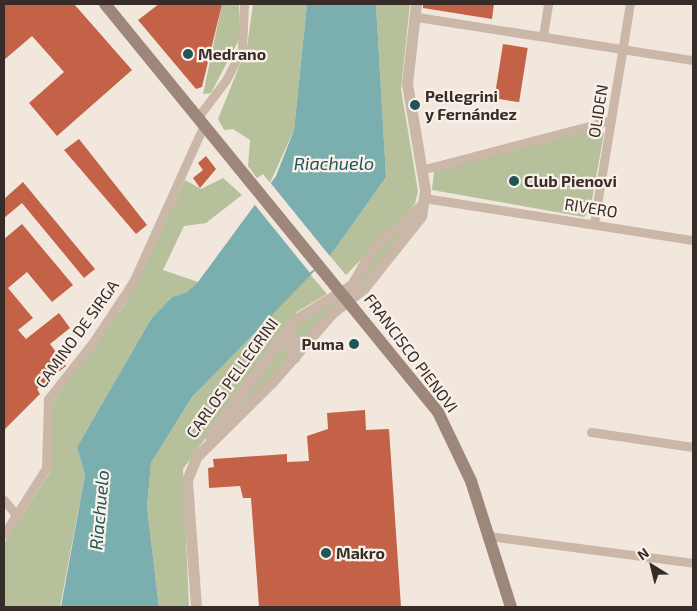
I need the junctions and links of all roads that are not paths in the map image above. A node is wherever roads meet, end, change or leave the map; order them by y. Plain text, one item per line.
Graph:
1 (105, 4) edge
2 (244, 4) edge
3 (416, 4) edge
4 (548, 4) edge
5 (630, 4) edge
6 (416, 17) junction
7 (543, 36) junction
8 (623, 49) junction
9 (693, 60) edge
10 (611, 120) junction
11 (201, 121) junction
12 (421, 170) junction
13 (424, 198) junction
14 (594, 224) junction
15 (693, 240) edge
16 (376, 245) junction
17 (388, 257) junction
18 (347, 295) junction
19 (288, 328) junction
20 (276, 342) junction
21 (306, 343) junction
22 (294, 357) junction
23 (591, 432) dead end
24 (693, 447) edge
25 (195, 458) junction
26 (4, 500) edge
27 (17, 516) junction
28 (4, 534) edge
29 (489, 536) junction
30 (693, 563) edge
31 (196, 607) edge
32 (512, 607) edge

1 - 11 main road, FRANCISCO PIENOVI
2 - 11 street, CAMINO DE SIRGA
3 - 6 street, CARLOS PELLEGRINI
4 - 7 street
5 - 8 street, OLIDEN
6 - 7 street
6 - 12 street, CARLOS PELLEGRINI
7 - 8 street
8 - 9 street
8 - 10 street, OLIDEN
10 - 12 street
10 - 14 street, OLIDEN
11 - 18 main road, FRANCISCO PIENOVI
11 - 27 street, CAMINO DE SIRGA
12 - 13 street, CARLOS PELLEGRINI
13 - 14 street, RIVERO
13 - 16 street, CARLOS PELLEGRINI
13 - 17 street, CARLOS PELLEGRINI
14 - 15 street, RIVERO
16 - 17 street
16 - 18 street, CARLOS PELLEGRINI
17 - 18 street, CARLOS PELLEGRINI
18 - 19 street, CARLOS PELLEGRINI
18 - 21 street, CARLOS PELLEGRINI
18 - 29 main road, FRANCISCO PIENOVI
19 - 20 street, CARLOS PELLEGRINI
19 - 21 street
20 - 22 street
20 - 25 street, CARLOS PELLEGRINI
21 - 22 street, CARLOS PELLEGRINI
22 - 25 street, CARLOS PELLEGRINI
23 - 24 street
25 - 31 street, CARLOS PELLEGRINI
26 - 27 street
27 - 28 street, CAMINO DE SIRGA
29 - 30 street
29 - 32 main road, FRANCISCO PIENOVI

